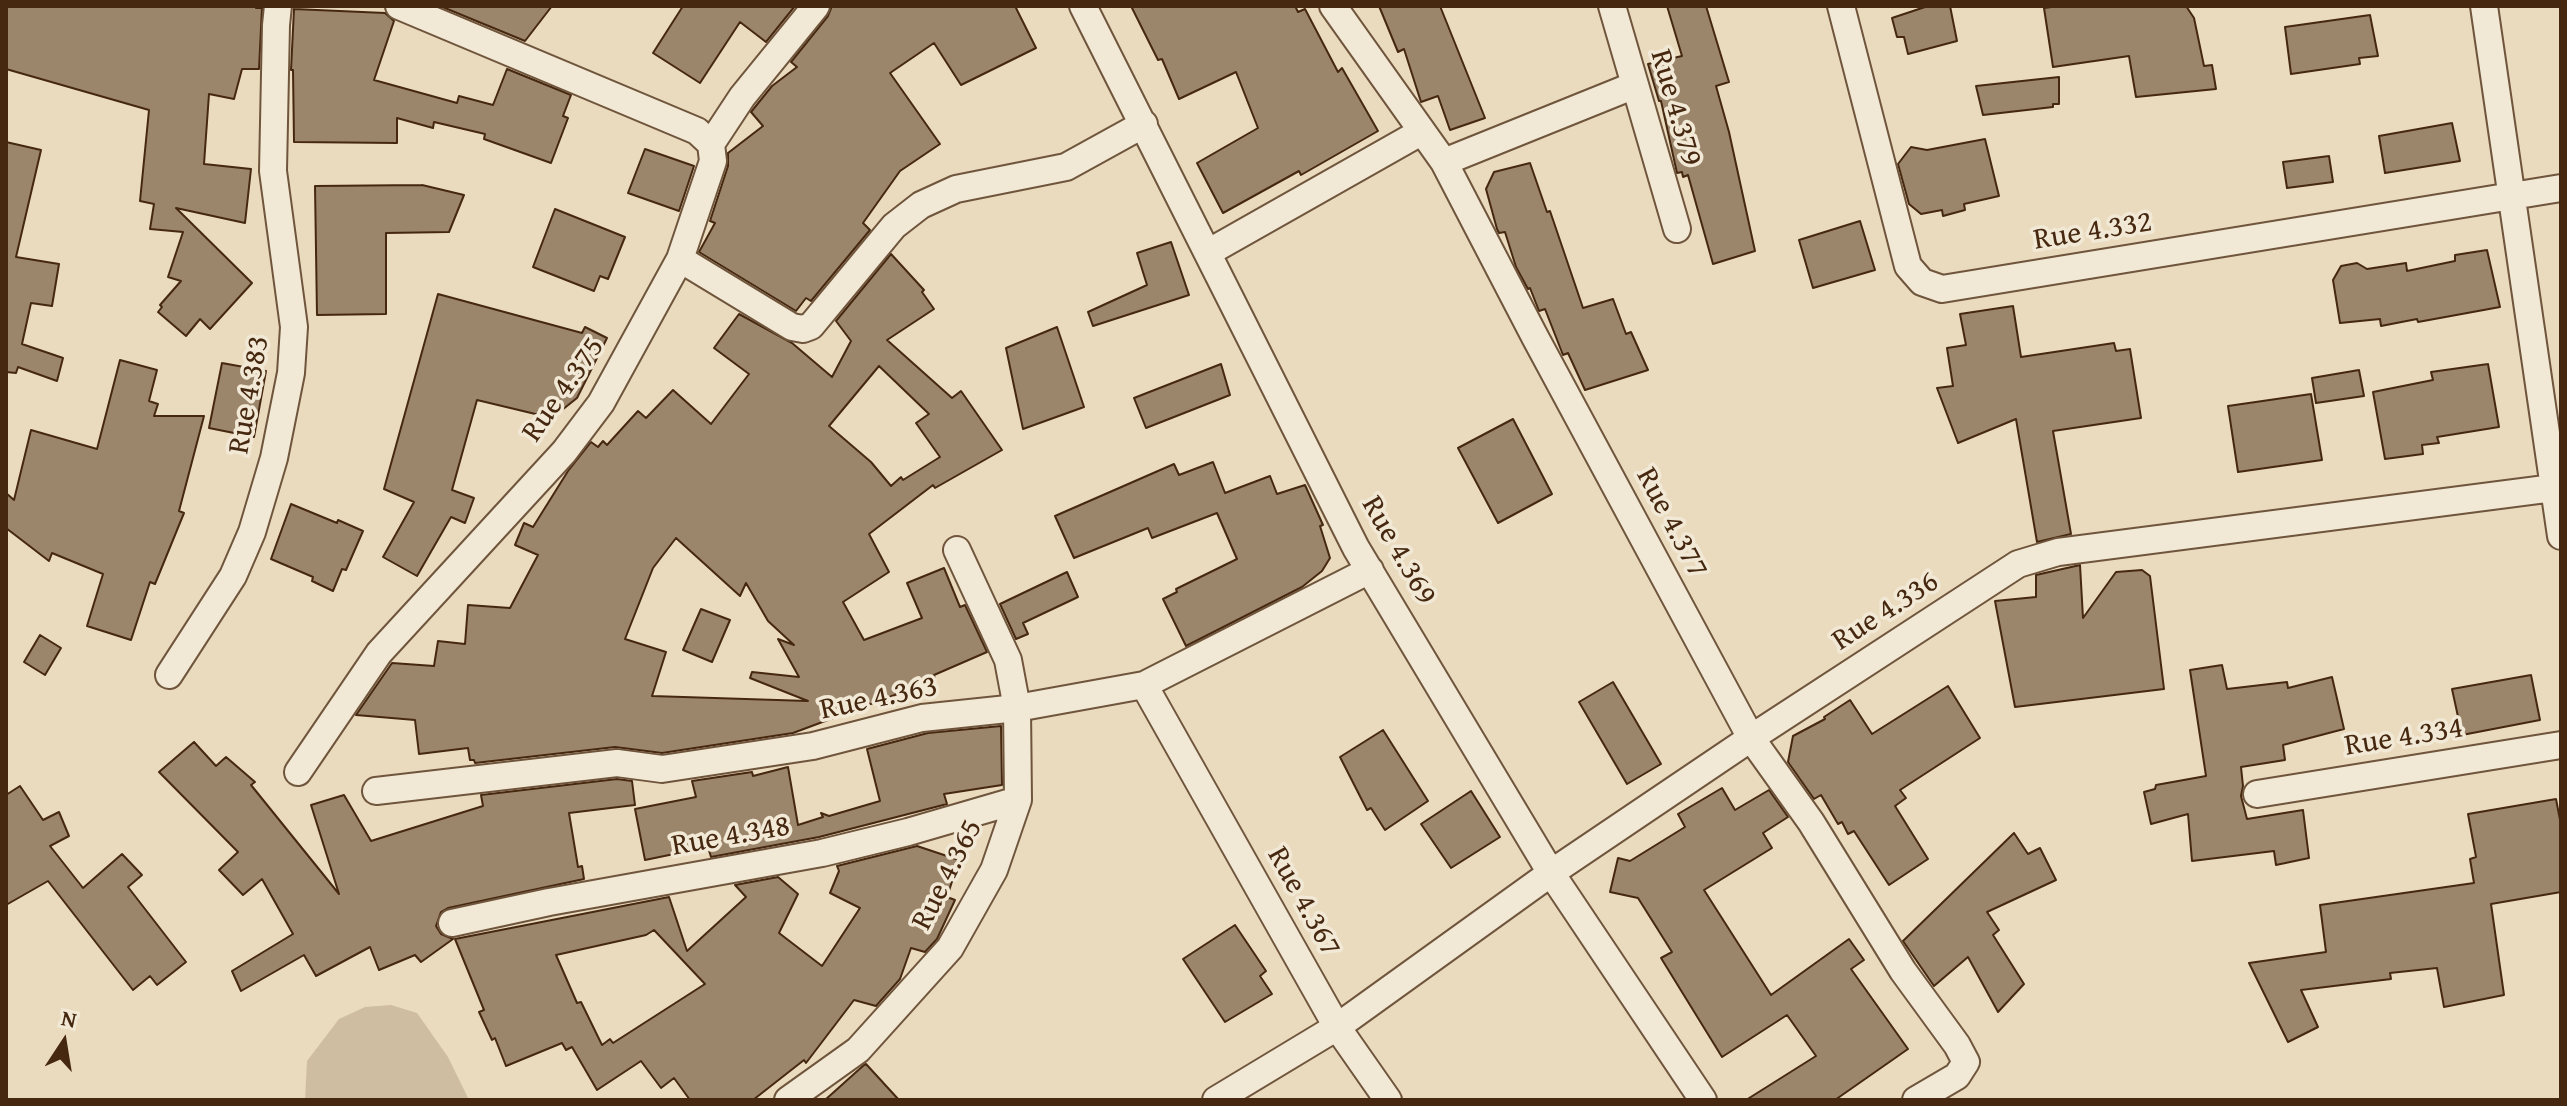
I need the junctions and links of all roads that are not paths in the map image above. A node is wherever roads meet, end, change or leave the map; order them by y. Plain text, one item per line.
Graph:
1 (278, 6) edge
2 (399, 6) edge
3 (816, 6) edge
4 (1083, 6) edge
5 (1333, 6) edge
6 (1612, 6) edge
7 (1841, 6) edge
8 (2484, 6) edge
9 (1635, 85) junction
10 (1144, 124) junction
11 (1421, 132) junction
12 (711, 144) junction
13 (1444, 162) junction
14 (2561, 188) edge
15 (2512, 196) junction
16 (1677, 229) dead end
17 (1209, 252) junction
18 (680, 259) junction
19 (2558, 487) edge
20 (2561, 536) edge
21 (957, 550) dead end
22 (1370, 570) junction
23 (169, 675) dead end
24 (1144, 685) junction
25 (1017, 708) junction
26 (1751, 738) junction
27 (2561, 745) edge
28 (298, 772) dead end
29 (376, 791) dead end
30 (2257, 794) dead end
31 (1018, 800) junction
32 (1551, 873) junction
33 (452, 923) dead end
34 (1337, 1027) junction
35 (801, 1096) edge
36 (1216, 1100) edge
37 (1388, 1100) edge
38 (1703, 1100) edge
39 (1916, 1100) edge

1 - 23 street, Rue 4.383
2 - 12 street
3 - 12 street, Rue 4.375
4 - 10 street, Rue 4.369
5 - 11 street, Rue 4.377
6 - 9 street, Rue 4.379
7 - 15 street, Rue 4.332
8 - 15 street
9 - 13 street
9 - 16 street, Rue 4.379
10 - 17 street, Rue 4.369
10 - 18 street
11 - 13 street, Rue 4.377
11 - 17 street
12 - 18 street, Rue 4.375
13 - 26 street, Rue 4.377
14 - 15 street, Rue 4.332
15 - 19 street
17 - 22 street, Rue 4.369
18 - 28 street, Rue 4.375
19 - 20 street
19 - 26 street, Rue 4.336
21 - 25 street, Rue 4.365
22 - 24 street, Rue 4.363
22 - 32 street, Rue 4.369
24 - 25 street, Rue 4.363
24 - 34 street, Rue 4.367
25 - 29 street, Rue 4.363
25 - 31 street, Rue 4.365
26 - 32 street, Rue 4.336
26 - 39 street, Rue 4.377
27 - 30 street, Rue 4.334
31 - 33 street, Rue 4.348
31 - 35 street, Rue 4.365
32 - 34 street, Rue 4.336
32 - 38 street, Rue 4.369
34 - 36 street
34 - 37 street, Rue 4.367

